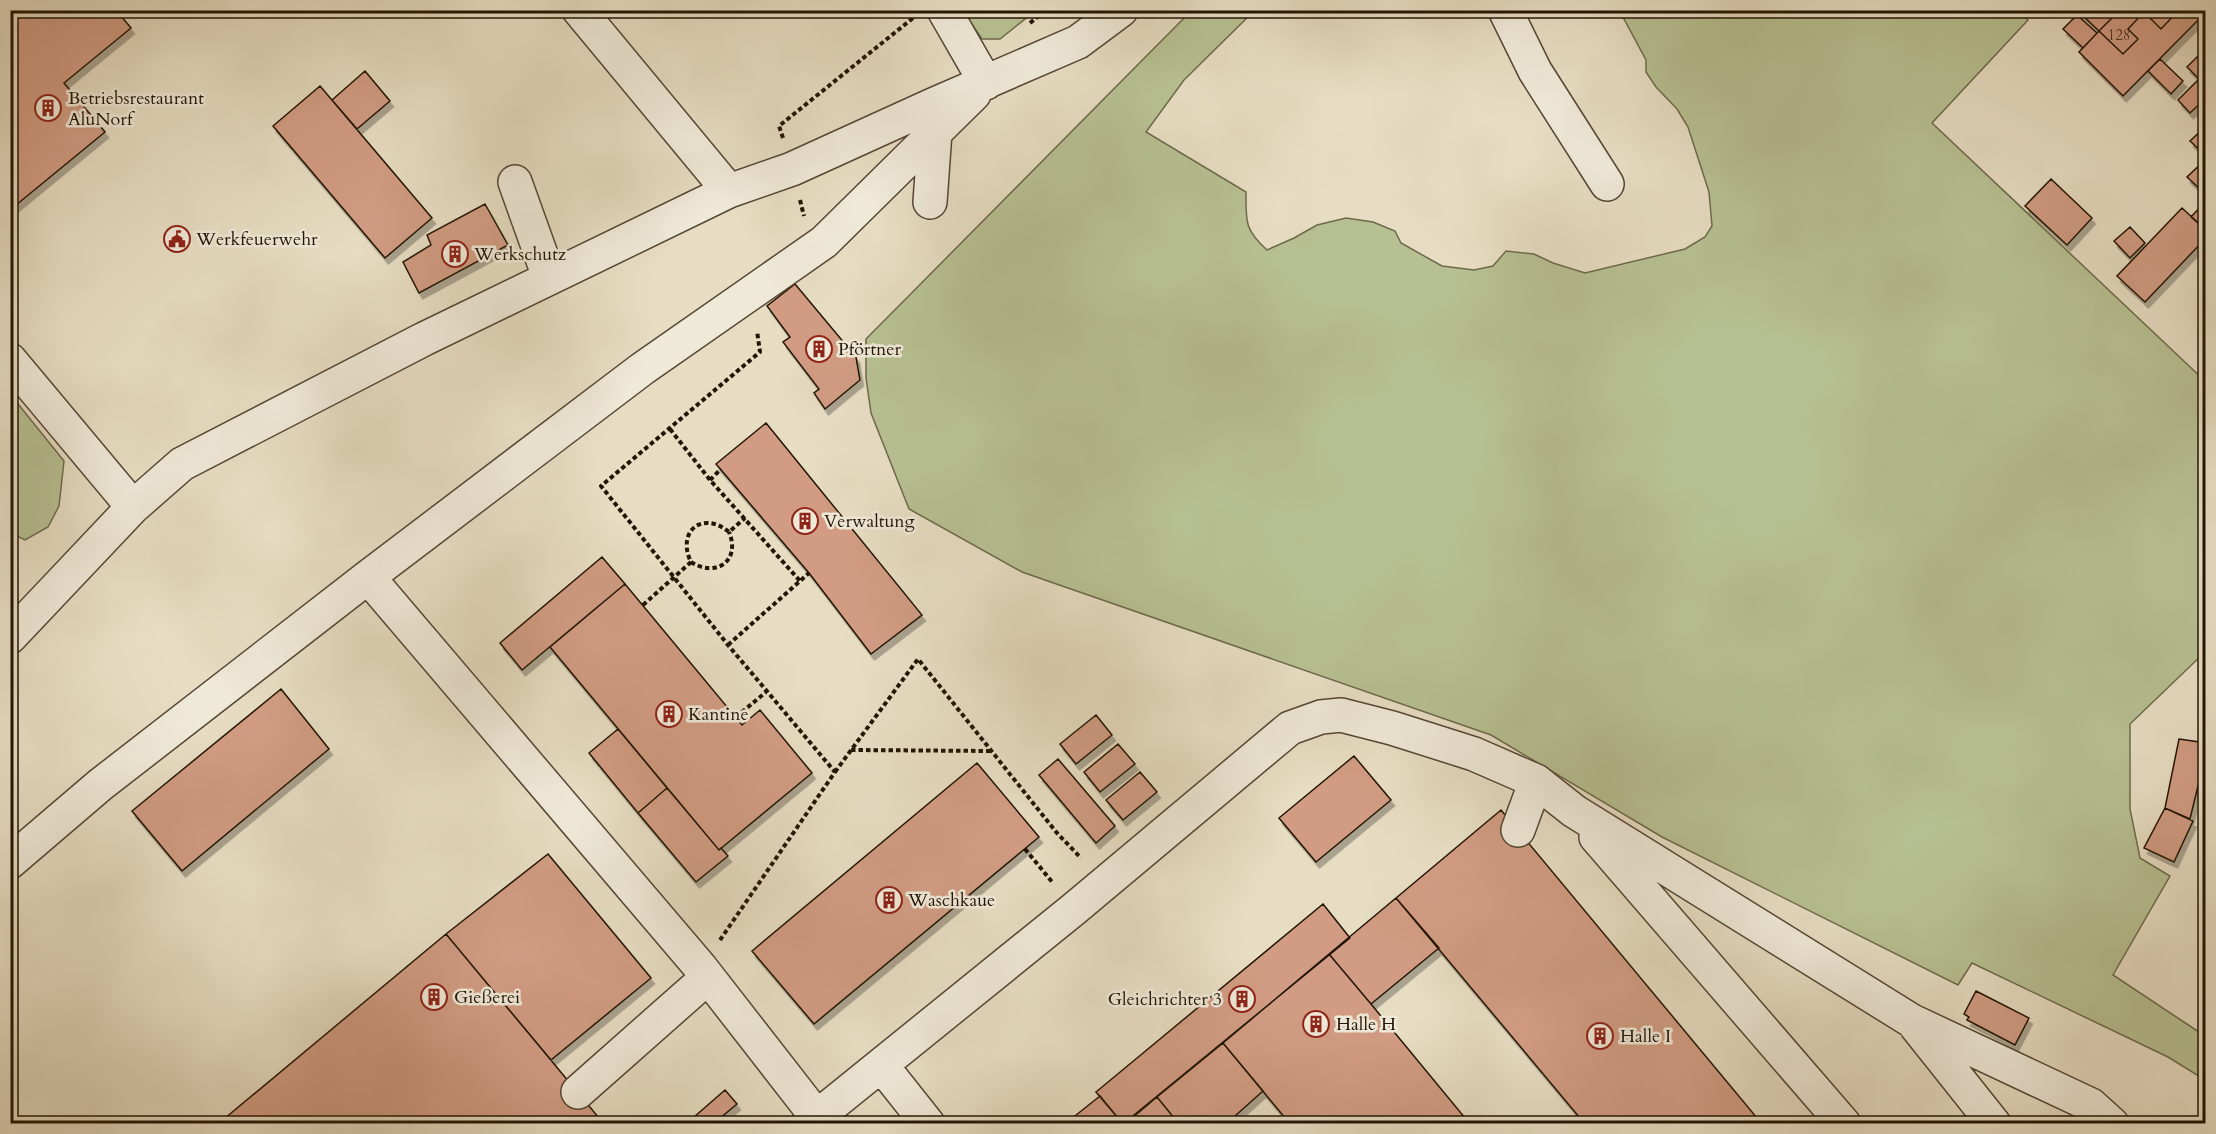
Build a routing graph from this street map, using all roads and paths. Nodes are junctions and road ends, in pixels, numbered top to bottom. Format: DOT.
graph roads {
  1 [pos="579,10"];
  2 [pos="1121,10"];
  3 [pos="1505,10"];
  4 [pos="929,14"];
  5 [pos="986,82"];
  6 [pos="935,132"];
  7 [pos="792,169"];
  8 [pos="515,182"];
  9 [pos="1607,184"];
  10 [pos="729,192"];
  11 [pos="930,202"];
  12 [pos="823,253"];
  13 [pos="549,277"];
  14 [pos="757,330"];
  15 [pos="10,360"];
  16 [pos="670,429"];
  17 [pos="721,469"];
  18 [pos="710,480"];
  19 [pos="133,507"];
  20 [pos="745,518"];
  21 [pos="729,532"];
  22 [pos="691,562"];
  23 [pos="809,573"];
  24 [pos="368,576"];
  25 [pos="674,578"];
  26 [pos="800,581"];
  27 [pos="643,605"];
  28 [pos="10,637"];
  29 [pos="728,645"];
  30 [pos="766,692"];
  31 [pos="736,717"];
  32 [pos="851,750"];
  33 [pos="994,751"];
  34 [pos="835,772"];
  35 [pos="1536,781"];
  36 [pos="1574,811"];
  37 [pos="1518,830"];
  38 [pos="1025,849"];
  39 [pos="10,862"];
  40 [pos="1104,883"];
  41 [pos="1074,909"];
  42 [pos="705,972"];
  43 [pos="1912,1021"];
  44 [pos="882,1066"];
  45 [pos="578,1092"];
  46 [pos="812,1120"];
  47 [pos="928,1124"];
  48 [pos="1844,1124"];
  49 [pos="1994,1124"];
  50 [pos="2112,1124"];
  1 -- 10 [label="street"];
  2 -- 5 [label="street"];
  3 -- 9 [label="street"];
  4 -- 5 [label="street"];
  4 -- 7 [label="path"];
  5 -- 6 [label="street"];
  5 -- 7 [label="street"];
  6 -- 11 [label="street"];
  6 -- 12 [label="street"];
  7 -- 10 [label="street"];
  7 -- 12 [label="path"];
  8 -- 13 [label="street"];
  10 -- 13 [label="street"];
  12 -- 24 [label="street"];
  13 -- 19 [label="street"];
  14 -- 16 [label="path"];
  15 -- 19 [label="street"];
  16 -- 18 [label="path"];
  16 -- 25 [label="path"];
  17 -- 18 [label="path"];
  18 -- 20 [label="path"];
  19 -- 28 [label="street"];
  20 -- 21 [label="path"];
  20 -- 26 [label="path"];
  21 -- 22 [label="path"];
  21 -- 22 [label="path"];
  22 -- 25 [label="path"];
  23 -- 26 [label="path"];
  24 -- 39 [label="street"];
  24 -- 42 [label="street"];
  25 -- 27 [label="path"];
  25 -- 29 [label="path"];
  26 -- 29 [label="path"];
  29 -- 30 [label="path"];
  30 -- 31 [label="path"];
  30 -- 34 [label="path"];
  32 -- 33 [label="path"];
  32 -- 33 [label="path"];
  32 -- 34 [label="path"];
  33 -- 40 [label="path"];
  34 -- 42 [label="path"];
  35 -- 36 [label="street"];
  35 -- 37 [label="street"];
  35 -- 40 [label="street"];
  36 -- 43 [label="street"];
  36 -- 48 [label="street"];
  38 -- 41 [label="path"];
  40 -- 41 [label="street"];
  41 -- 44 [label="street"];
  42 -- 45 [label="street"];
  42 -- 46 [label="street"];
  43 -- 49 [label="street"];
  43 -- 50 [label="street"];
  44 -- 46 [label="street"];
  44 -- 47 [label="street"];
}
